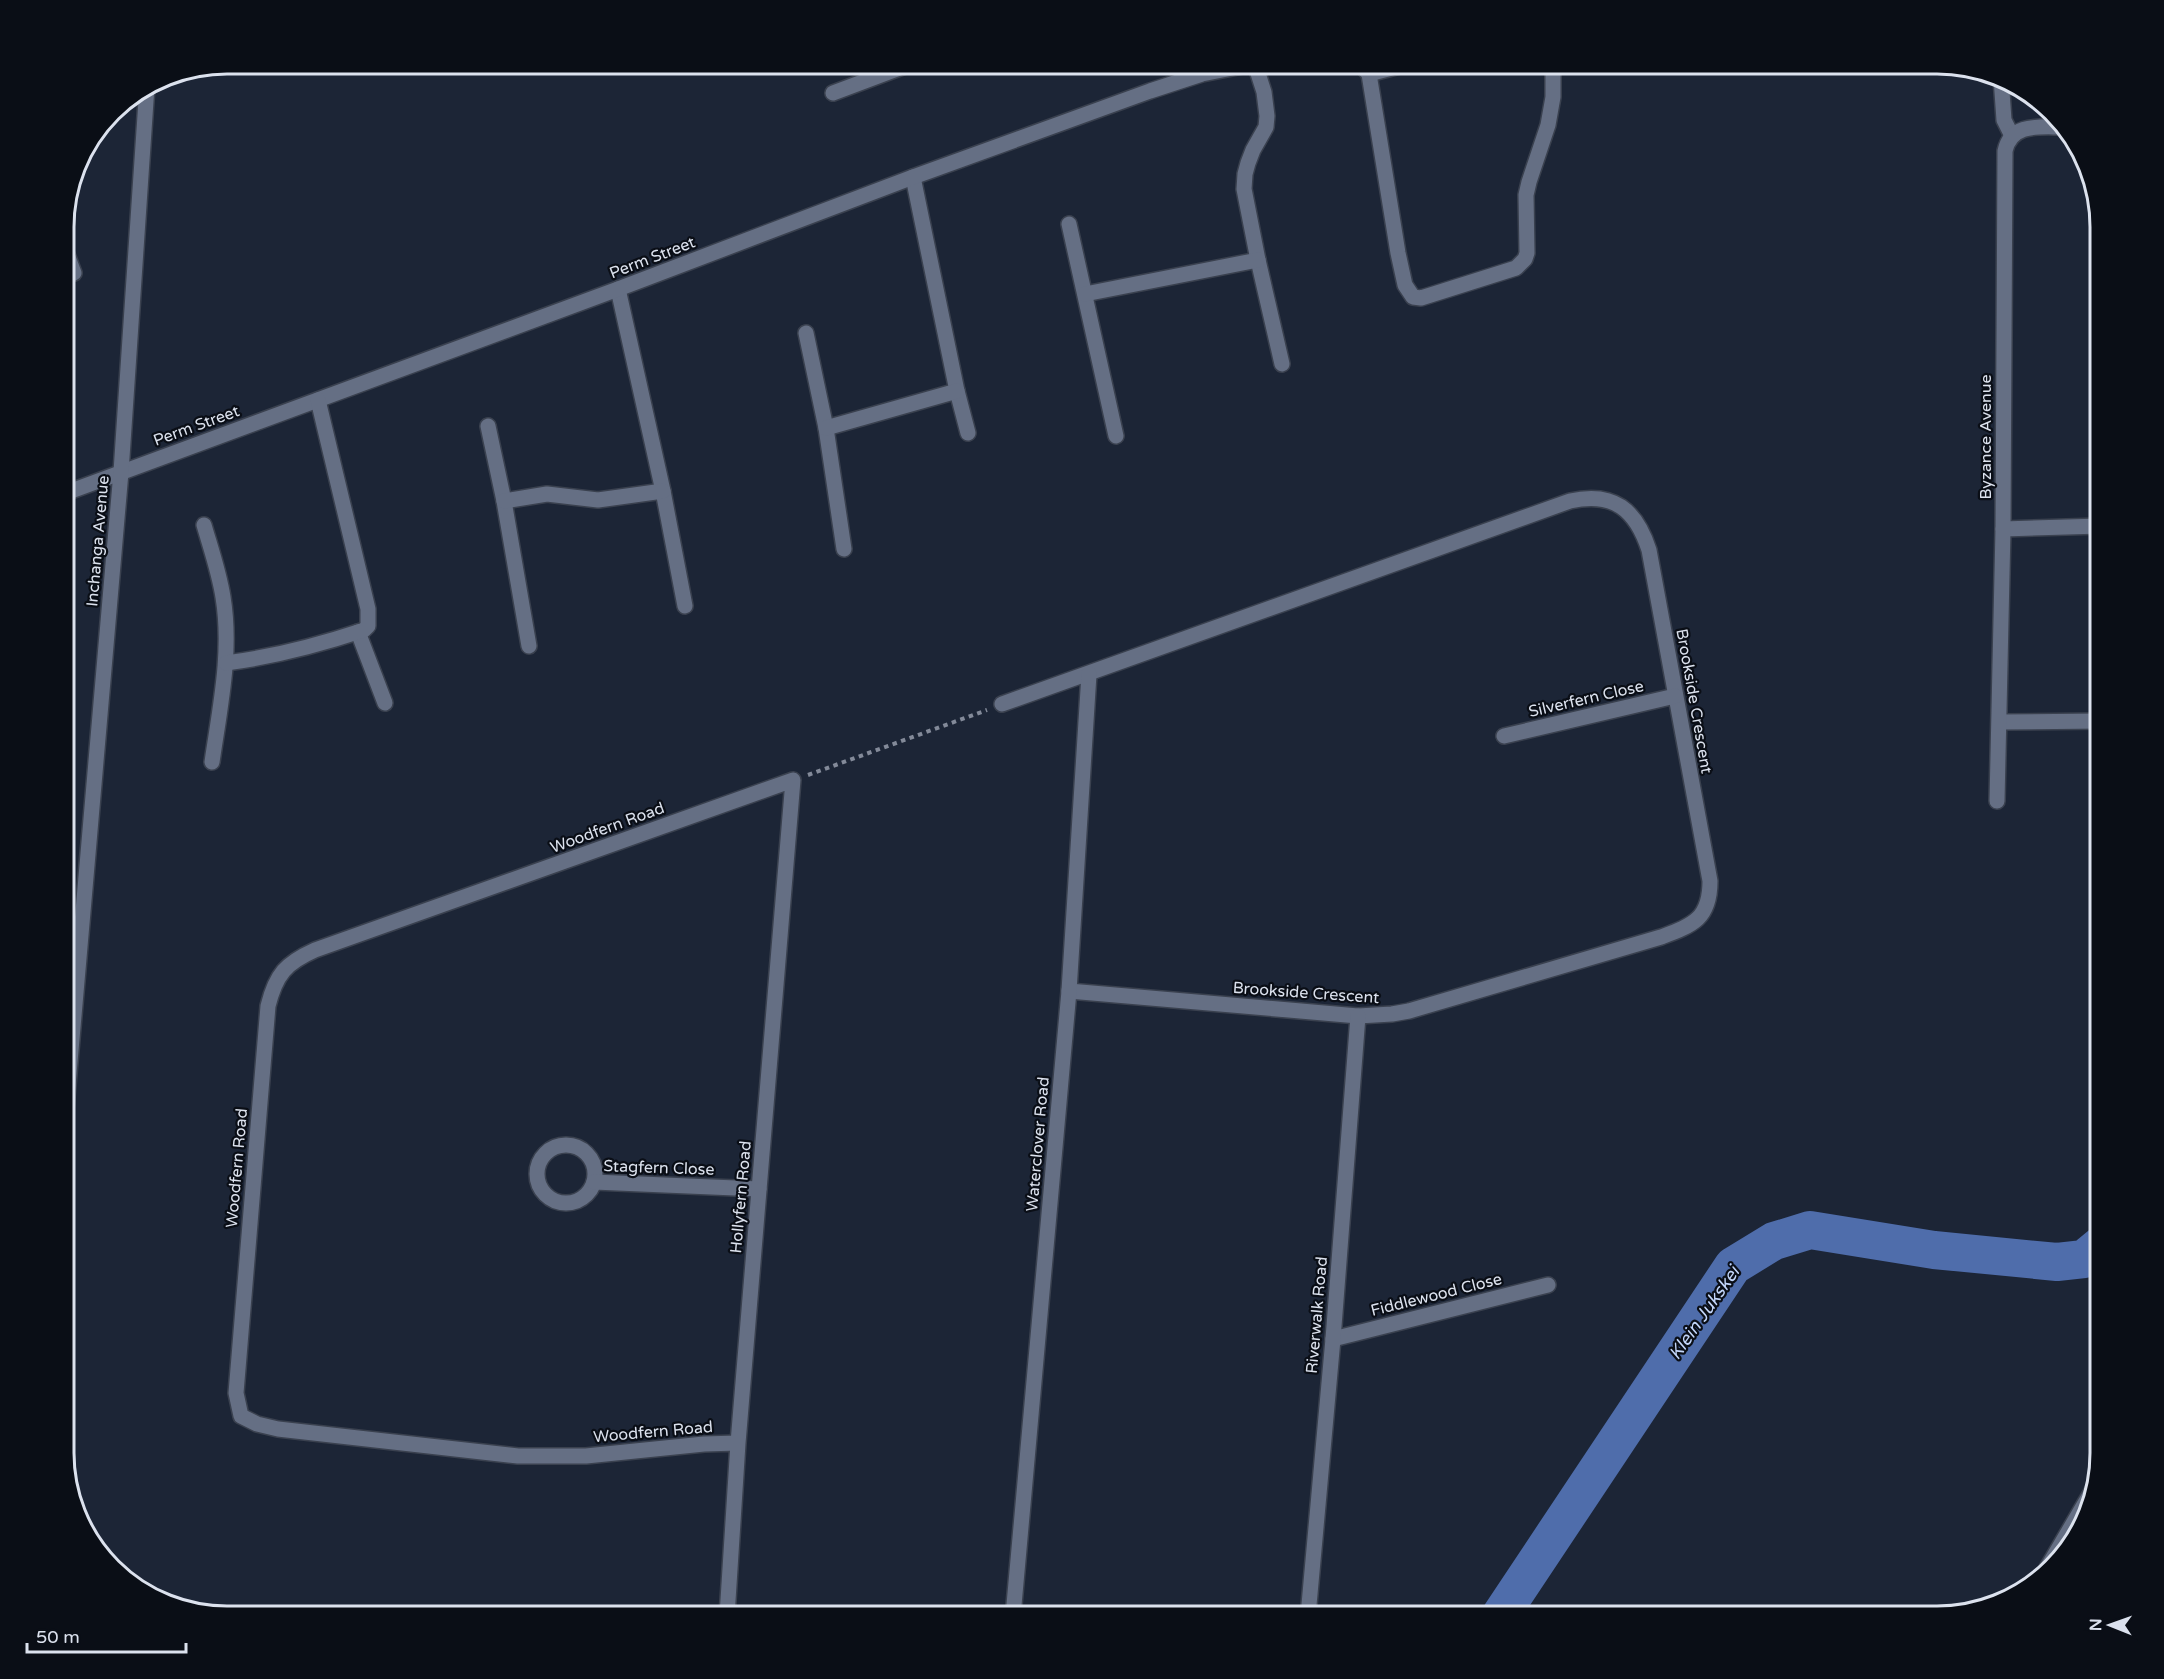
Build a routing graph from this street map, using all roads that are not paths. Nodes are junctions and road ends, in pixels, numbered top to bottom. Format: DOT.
graph roads {
  1 [pos="873,74"];
  2 [pos="1202,74"];
  3 [pos="1259,74"];
  4 [pos="1365,74"];
  5 [pos="1553,74"];
  6 [pos="2002,88"];
  7 [pos="833,93"];
  8 [pos="146,96"];
  9 [pos="2053,127"];
  10 [pos="2012,136"];
  11 [pos="913,177"];
  12 [pos="1069,224"];
  13 [pos="1258,260"];
  14 [pos="618,289"];
  15 [pos="1085,294"];
  16 [pos="806,333"];
  17 [pos="1282,364"];
  18 [pos="957,391"];
  19 [pos="318,400"];
  20 [pos="488,426"];
  21 [pos="826,428"];
  22 [pos="968,433"];
  23 [pos="1116,436"];
  24 [pos="121,472"];
  25 [pos="74,490"];
  26 [pos="663,491"];
  27 [pos="504,501"];
  28 [pos="204,525"];
  29 [pos="2090,526"];
  30 [pos="2003,529"];
  31 [pos="844,549"];
  32 [pos="686,606"];
  33 [pos="358,632"];
  34 [pos="529,646"];
  35 [pos="226,663"];
  36 [pos="1089,674"];
  37 [pos="1675,696"];
  38 [pos="385,703"];
  39 [pos="1002,704"];
  40 [pos="2090,721"];
  41 [pos="2000,722"];
  42 [pos="1504,736"];
  43 [pos="212,762"];
  44 [pos="793,780"];
  45 [pos="1996,801"];
  46 [pos="1069,991"];
  47 [pos="74,1016"];
  48 [pos="1358,1016"];
  49 [pos="594,1182"];
  50 [pos="759,1189"];
  51 [pos="1548,1285"];
  52 [pos="1333,1339"];
  53 [pos="738,1443"];
  54 [pos="728,1606"];
  55 [pos="1014,1606"];
  56 [pos="1309,1606"];
  1 -- 7 [label="street"];
  2 -- 11 [label="street, Perm Street"];
  3 -- 13 [label="street"];
  4 -- 5 [label="street"];
  6 -- 10 [label="street, Byzance Avenue"];
  8 -- 24 [label="street, Inchanga Avenue"];
  9 -- 10 [label="street"];
  10 -- 30 [label="street, Byzance Avenue"];
  11 -- 14 [label="street, Perm Street"];
  11 -- 18 [label="street"];
  12 -- 15 [label="street"];
  13 -- 15 [label="street"];
  13 -- 17 [label="street"];
  14 -- 19 [label="street, Perm Street"];
  14 -- 26 [label="street"];
  15 -- 23 [label="street"];
  16 -- 21 [label="street"];
  18 -- 21 [label="street"];
  18 -- 22 [label="street"];
  19 -- 24 [label="street, Perm Street"];
  19 -- 33 [label="street"];
  20 -- 27 [label="street"];
  21 -- 31 [label="street"];
  24 -- 25 [label="street, Perm Street"];
  24 -- 47 [label="street, Inchanga Avenue"];
  26 -- 27 [label="street"];
  26 -- 32 [label="street"];
  27 -- 34 [label="street"];
  28 -- 35 [label="street"];
  29 -- 30 [label="street"];
  30 -- 41 [label="street, Byzance Avenue"];
  33 -- 35 [label="street"];
  33 -- 38 [label="street"];
  35 -- 43 [label="street"];
  36 -- 37 [label="street, Brookside Crescent"];
  36 -- 39 [label="street, Brookside Crescent"];
  36 -- 46 [label="street, Waterclover Road"];
  37 -- 42 [label="street, Silverfern Close"];
  37 -- 48 [label="street, Brookside Crescent"];
  40 -- 41 [label="street"];
  41 -- 45 [label="street, Byzance Avenue"];
  44 -- 50 [label="street, Hollyfern Road"];
  44 -- 53 [label="street, Woodfern Road"];
  46 -- 48 [label="street, Brookside Crescent"];
  46 -- 55 [label="street, Waterclover Road"];
  48 -- 52 [label="street, Riverwalk Road"];
  49 -- 50 [label="street, Stagfern Close"];
  50 -- 53 [label="street, Hollyfern Road"];
  51 -- 52 [label="street, Fiddlewood Close"];
  52 -- 56 [label="street, Riverwalk Road"];
  53 -- 54 [label="street, Hollyfern Road"];
}
